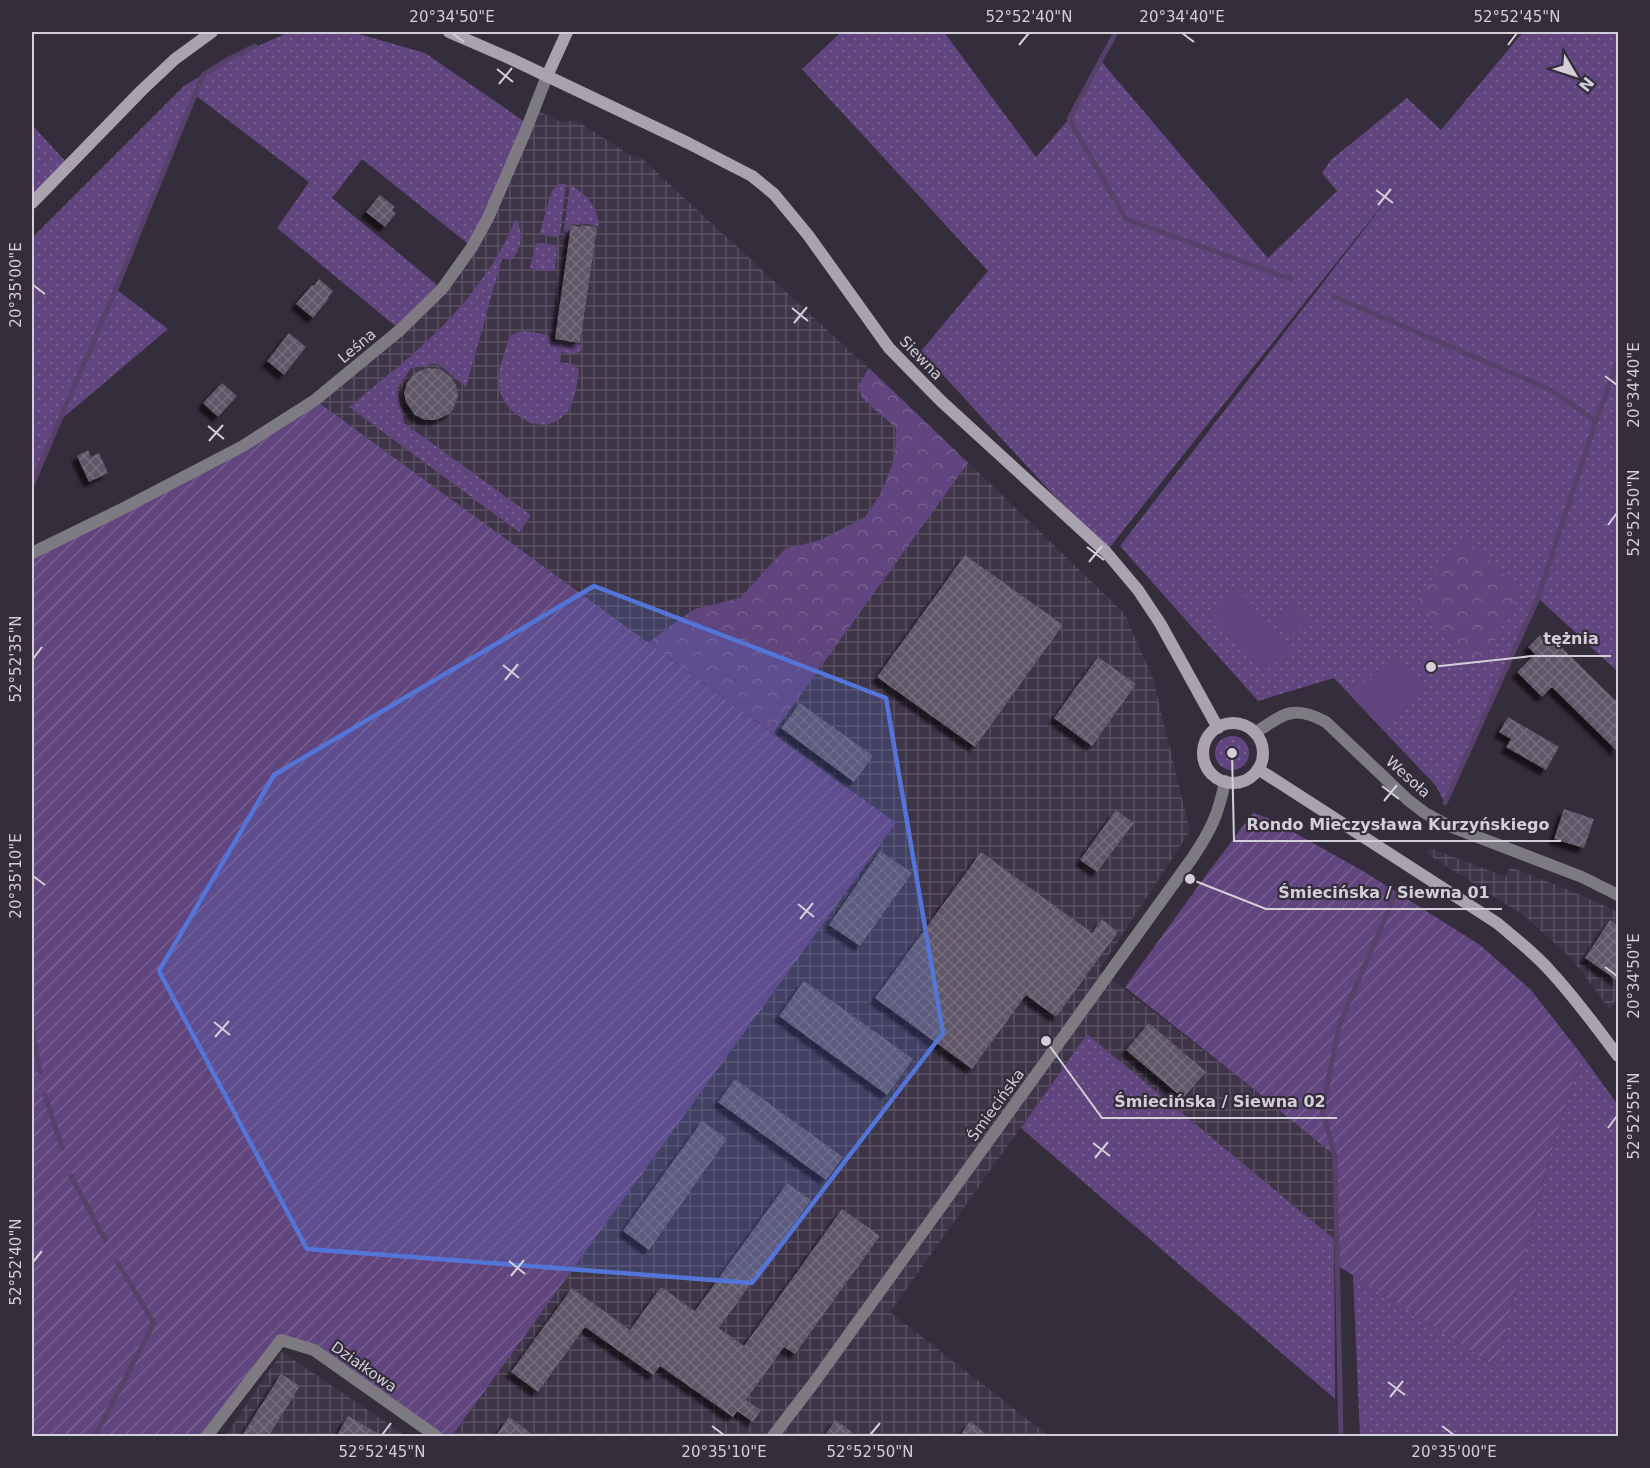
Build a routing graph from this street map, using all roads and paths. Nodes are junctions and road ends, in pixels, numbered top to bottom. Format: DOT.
graph roads {
  1 [pos="212,32"];
  2 [pos="449,32"];
  3 [pos="567,32"];
  4 [pos="547,76"];
  5 [pos="32,203"];
  6 [pos="32,553"];
  7 [pos="1218,728"];
  8 [pos="1256,733"];
  9 [pos="1258,769"];
  10 [pos="1225,781"];
  11 [pos="1618,895"];
  12 [pos="1618,1056"];
  13 [pos="207,1437"];
  14 [pos="436,1437"];
  15 [pos="773,1437"];
  1 -- 5 [label="main road"];
  2 -- 4 [label="main road, Siewna"];
  3 -- 4 [label="main road, Leśna"];
  4 -- 6 [label="street, Leśna"];
  4 -- 7 [label="main road, Siewna"];
  7 -- 8 [label="main road"];
  7 -- 10 [label="main road"];
  8 -- 9 [label="main road"];
  8 -- 11 [label="street, Wesoła"];
  9 -- 10 [label="main road"];
  9 -- 12 [label="main road"];
  10 -- 15 [label="street, Śmiecińska"];
  13 -- 14 [label="street, Działkowa"];
}
